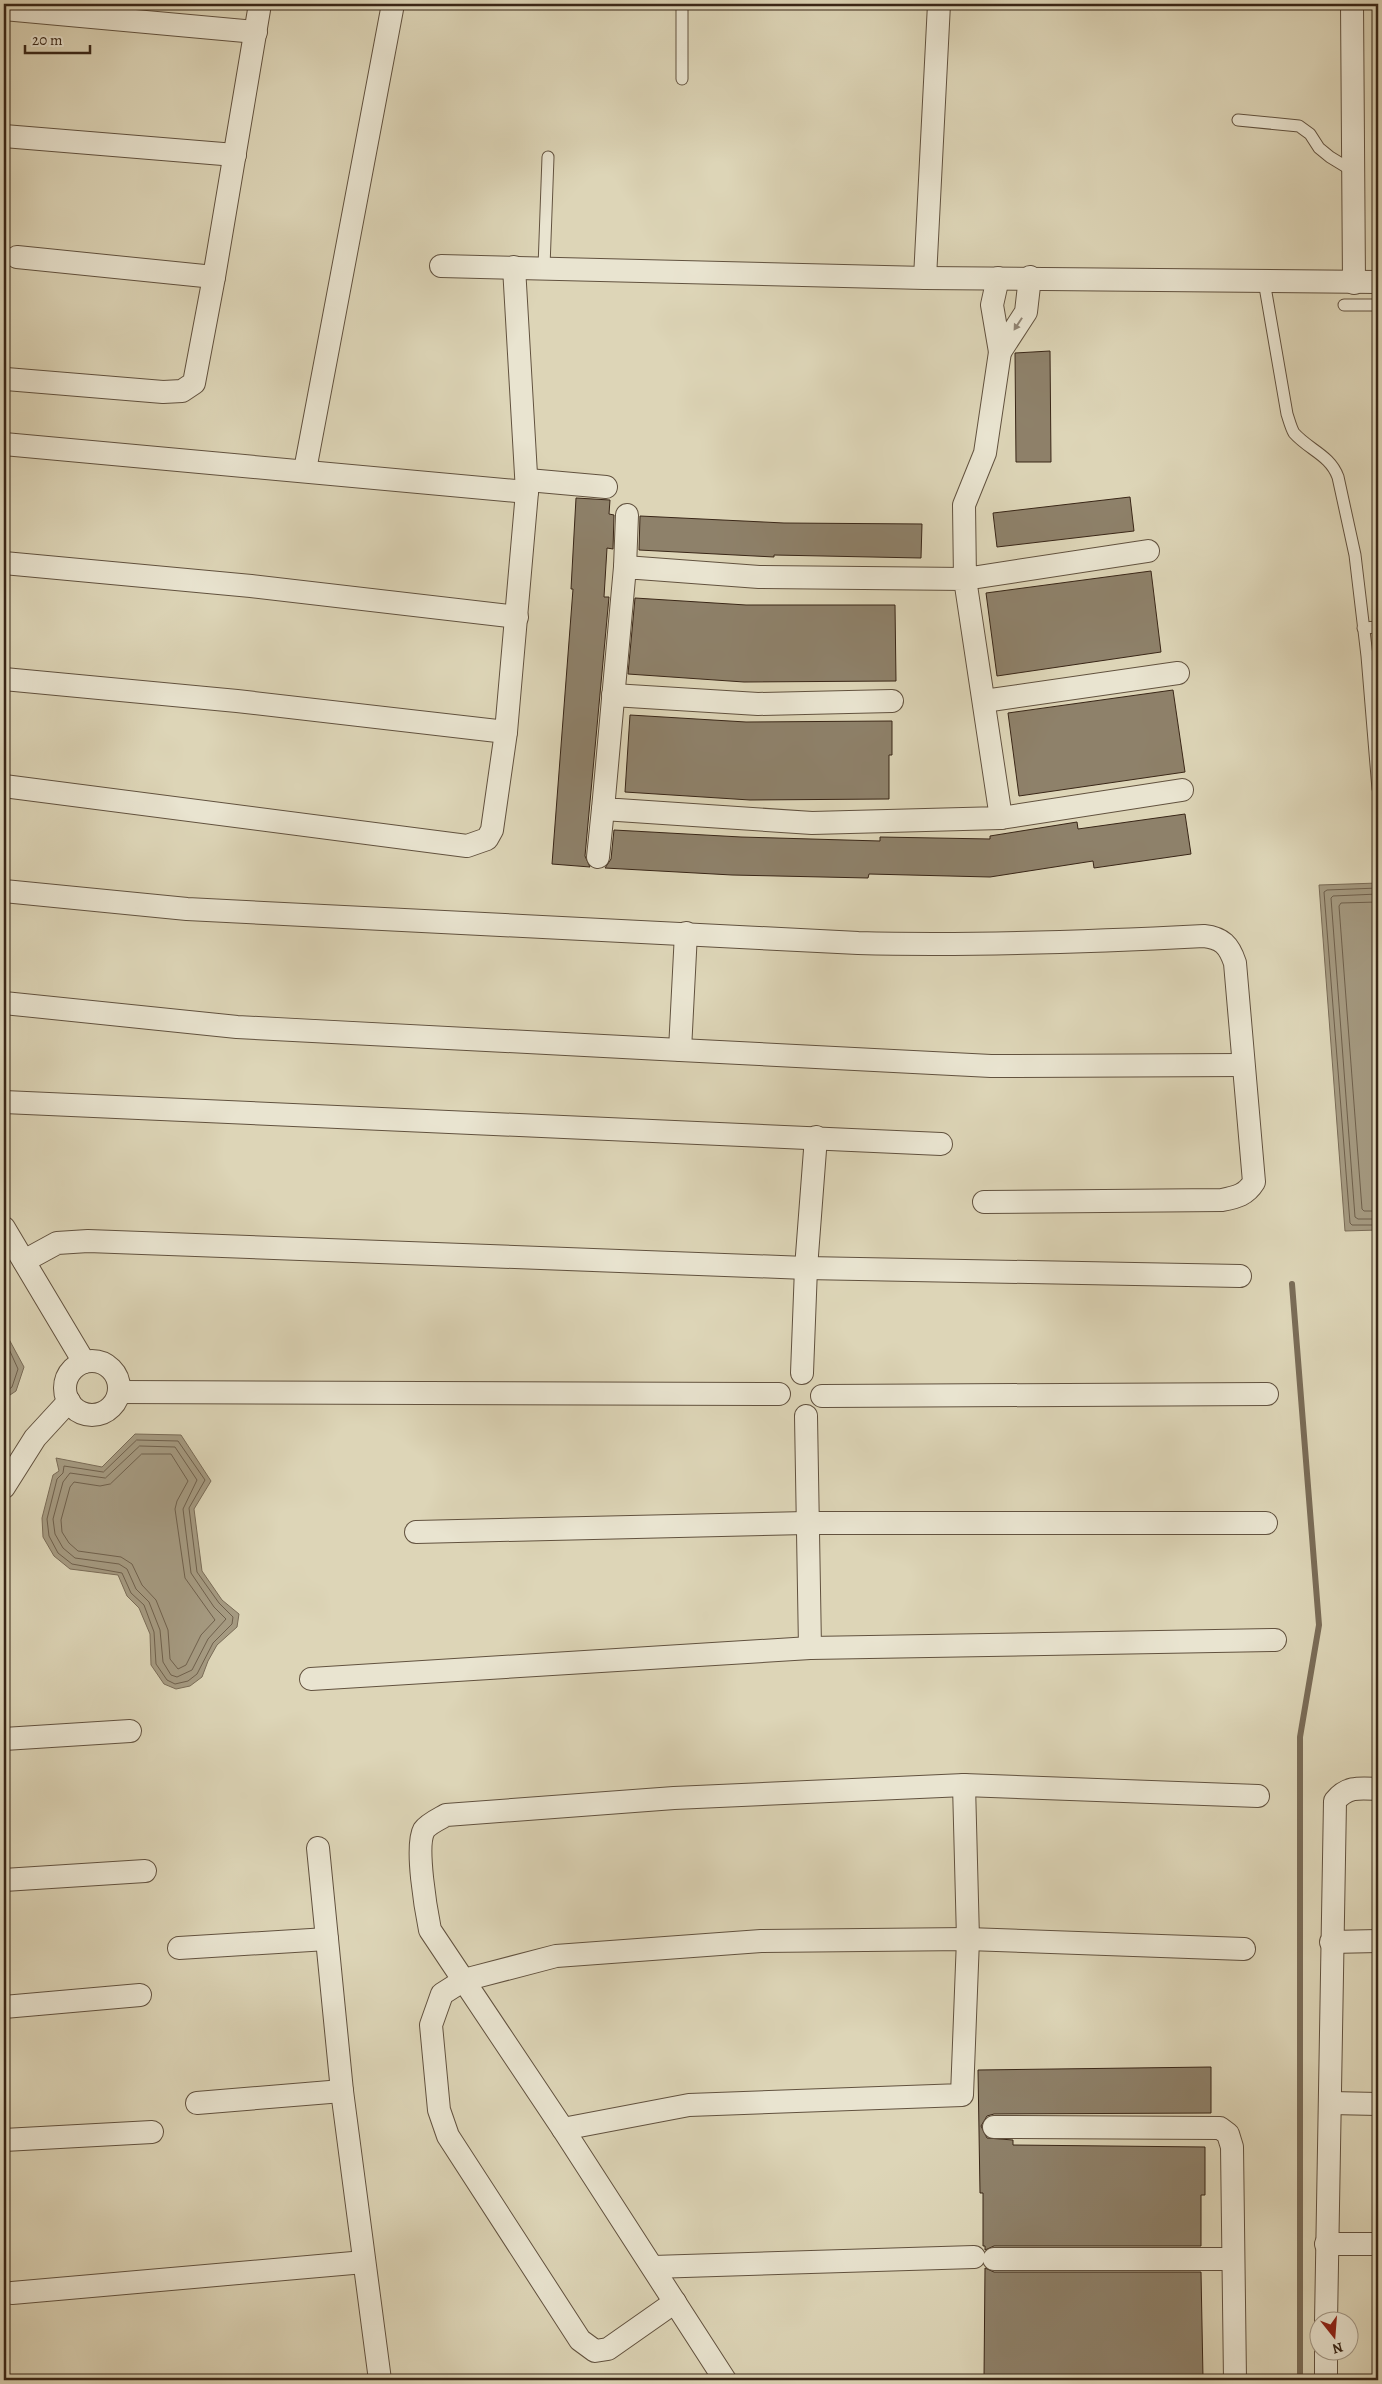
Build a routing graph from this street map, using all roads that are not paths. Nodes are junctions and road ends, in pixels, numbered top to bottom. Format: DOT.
graph roads {
  1 [pos="260,4"];
  2 [pos="393,4"];
  3 [pos="682,4"];
  4 [pos="940,4"];
  5 [pos="1352,4"];
  6 [pos="10,8"];
  7 [pos="133,11"];
  8 [pos="256,32"];
  9 [pos="682,79"];
  10 [pos="1238,120"];
  11 [pos="4,136"];
  12 [pos="235,156"];
  13 [pos="548,157"];
  14 [pos="1355,172"];
  15 [pos="17,257"];
  16 [pos="441,266"];
  17 [pos="514,266"];
  18 [pos="544,267"];
  19 [pos="214,277"];
  20 [pos="1030,277"];
  21 [pos="925,278"];
  22 [pos="998,278"];
  23 [pos="1264,280"];
  24 [pos="1378,282"];
  25 [pos="1354,283"];
  26 [pos="1344,305"];
  27 [pos="1378,305"];
  28 [pos="1000,352"];
  29 [pos="6,379"];
  30 [pos="4,444"];
  31 [pos="305,470"];
  32 [pos="528,486"];
  33 [pos="606,487"];
  34 [pos="626,515"];
  35 [pos="1148,551"];
  36 [pos="4,563"];
  37 [pos="625,567"];
  38 [pos="965,579"];
  39 [pos="517,617"];
  40 [pos="1364,628"];
  41 [pos="1378,628"];
  42 [pos="1178,673"];
  43 [pos="4,679"];
  44 [pos="1374,682"];
  45 [pos="613,695"];
  46 [pos="892,701"];
  47 [pos="984,701"];
  48 [pos="506,732"];
  49 [pos="4,786"];
  50 [pos="1378,789"];
  51 [pos="1182,790"];
  52 [pos="603,809"];
  53 [pos="1001,818"];
  54 [pos="598,857"];
  55 [pos="4,891"];
  56 [pos="686,933"];
  57 [pos="4,1003"];
  58 [pos="680,1050"];
  59 [pos="1243,1066"];
  60 [pos="4,1102"];
  61 [pos="816,1137"];
  62 [pos="941,1144"];
  63 [pos="984,1202"];
  64 [pos="4,1228"];
  65 [pos="24,1261"];
  66 [pos="806,1268"];
  67 [pos="1240,1276"];
  68 [pos="84,1362"];
  69 [pos="802,1373"];
  70 [pos="119,1392"];
  71 [pos="779,1394"];
  72 [pos="1267,1394"];
  73 [pos="822,1396"];
  74 [pos="69,1401"];
  75 [pos="806,1416"];
  76 [pos="11,1462"];
  77 [pos="4,1487"];
  78 [pos="806,1523"];
  79 [pos="1266,1523"];
  80 [pos="416,1532"];
  81 [pos="1275,1640"];
  82 [pos="810,1648"];
  83 [pos="311,1679"];
  84 [pos="130,1731"];
  85 [pos="4,1739"];
  86 [pos="964,1785"];
  87 [pos="1378,1789"];
  88 [pos="1258,1796"];
  89 [pos="318,1848"];
  90 [pos="145,1871"];
  91 [pos="4,1880"];
  92 [pos="327,1938"];
  93 [pos="968,1939"];
  94 [pos="1378,1941"];
  95 [pos="1331,1942"];
  96 [pos="179,1948"];
  97 [pos="1244,1949"];
  98 [pos="464,1980"];
  99 [pos="140,1995"];
  100 [pos="4,2007"];
  101 [pos="342,2091"];
  102 [pos="1331,2103"];
  103 [pos="197,2104"];
  104 [pos="1378,2104"];
  105 [pos="994,2128"];
  106 [pos="563,2129"];
  107 [pos="152,2132"];
  108 [pos="4,2140"];
  109 [pos="1326,2244"];
  110 [pos="1378,2244"];
  111 [pos="1233,2258"];
  112 [pos="364,2262"];
  113 [pos="653,2268"];
  114 [pos="12,2294"];
  115 [pos="675,2302"];
  116 [pos="1326,2312"];
  117 [pos="1326,2362"];
  118 [pos="380,2380"];
  119 [pos="725,2380"];
  120 [pos="1235,2380"];
  121 [pos="1326,2380"];
  1 -- 8 [label="street"];
  2 -- 31 [label="street"];
  3 -- 9 [label="lane"];
  4 -- 21 [label="street"];
  5 -- 14 [label="street"];
  6 -- 7 [label="street"];
  7 -- 8 [label="street"];
  8 -- 12 [label="street"];
  10 -- 14 [label="lane"];
  11 -- 12 [label="street"];
  12 -- 19 [label="street"];
  13 -- 18 [label="lane"];
  14 -- 25 [label="street"];
  15 -- 19 [label="street"];
  16 -- 17 [label="street"];
  17 -- 18 [label="street"];
  17 -- 32 [label="street"];
  18 -- 21 [label="street"];
  19 -- 29 [label="street"];
  20 -- 22 [label="street"];
  20 -- 23 [label="street"];
  20 -- 28 [label="street, one-way"];
  21 -- 22 [label="street"];
  22 -- 28 [label="street"];
  23 -- 25 [label="street"];
  23 -- 40 [label="lane"];
  24 -- 25 [label="street"];
  26 -- 27 [label="lane"];
  28 -- 38 [label="street"];
  30 -- 31 [label="street"];
  31 -- 32 [label="street"];
  32 -- 33 [label="street"];
  32 -- 39 [label="street"];
  34 -- 37 [label="street"];
  35 -- 38 [label="street"];
  36 -- 39 [label="street"];
  37 -- 38 [label="street"];
  37 -- 45 [label="street"];
  38 -- 47 [label="street"];
  39 -- 48 [label="street"];
  40 -- 41 [label="lane"];
  40 -- 44 [label="lane"];
  42 -- 47 [label="street"];
  43 -- 48 [label="street"];
  44 -- 50 [label="lane"];
  45 -- 46 [label="street"];
  45 -- 52 [label="street"];
  47 -- 53 [label="street"];
  48 -- 49 [label="street"];
  51 -- 53 [label="street"];
  52 -- 53 [label="street"];
  52 -- 54 [label="street"];
  55 -- 56 [label="street"];
  56 -- 58 [label="street"];
  56 -- 59 [label="street"];
  57 -- 58 [label="street"];
  58 -- 59 [label="street"];
  59 -- 63 [label="street"];
  60 -- 61 [label="street"];
  61 -- 62 [label="street"];
  61 -- 66 [label="street"];
  64 -- 65 [label="street"];
  65 -- 66 [label="street"];
  65 -- 68 [label="street"];
  66 -- 67 [label="street"];
  66 -- 69 [label="street"];
  68 -- 70 [label="street"];
  68 -- 74 [label="street"];
  69 -- 71 [label="street"];
  69 -- 73 [label="street"];
  70 -- 71 [label="street"];
  70 -- 74 [label="street"];
  71 -- 75 [label="street"];
  72 -- 73 [label="street"];
  73 -- 75 [label="street"];
  74 -- 76 [label="street"];
  75 -- 78 [label="street"];
  76 -- 77 [label="street"];
  78 -- 79 [label="street"];
  78 -- 80 [label="street"];
  78 -- 82 [label="street"];
  81 -- 82 [label="street"];
  82 -- 83 [label="street"];
  84 -- 85 [label="street"];
  86 -- 88 [label="street"];
  86 -- 93 [label="street"];
  86 -- 98 [label="street"];
  87 -- 95 [label="street"];
  89 -- 92 [label="street"];
  90 -- 91 [label="street"];
  92 -- 96 [label="street"];
  92 -- 101 [label="street"];
  93 -- 97 [label="street"];
  93 -- 98 [label="street"];
  93 -- 106 [label="street"];
  94 -- 95 [label="street"];
  95 -- 102 [label="street"];
  98 -- 106 [label="street"];
  98 -- 115 [label="street"];
  99 -- 100 [label="street"];
  101 -- 103 [label="street"];
  101 -- 112 [label="street"];
  102 -- 104 [label="street"];
  102 -- 109 [label="street"];
  105 -- 111 [label="street"];
  106 -- 113 [label="street"];
  107 -- 108 [label="street"];
  109 -- 110 [label="street"];
  109 -- 116 [label="street"];
  111 -- 113 [label="street"];
  111 -- 120 [label="street"];
  112 -- 114 [label="street"];
  112 -- 118 [label="street"];
  113 -- 115 [label="street"];
  115 -- 119 [label="street"];
  117 -- 121 [label="street"];
}
